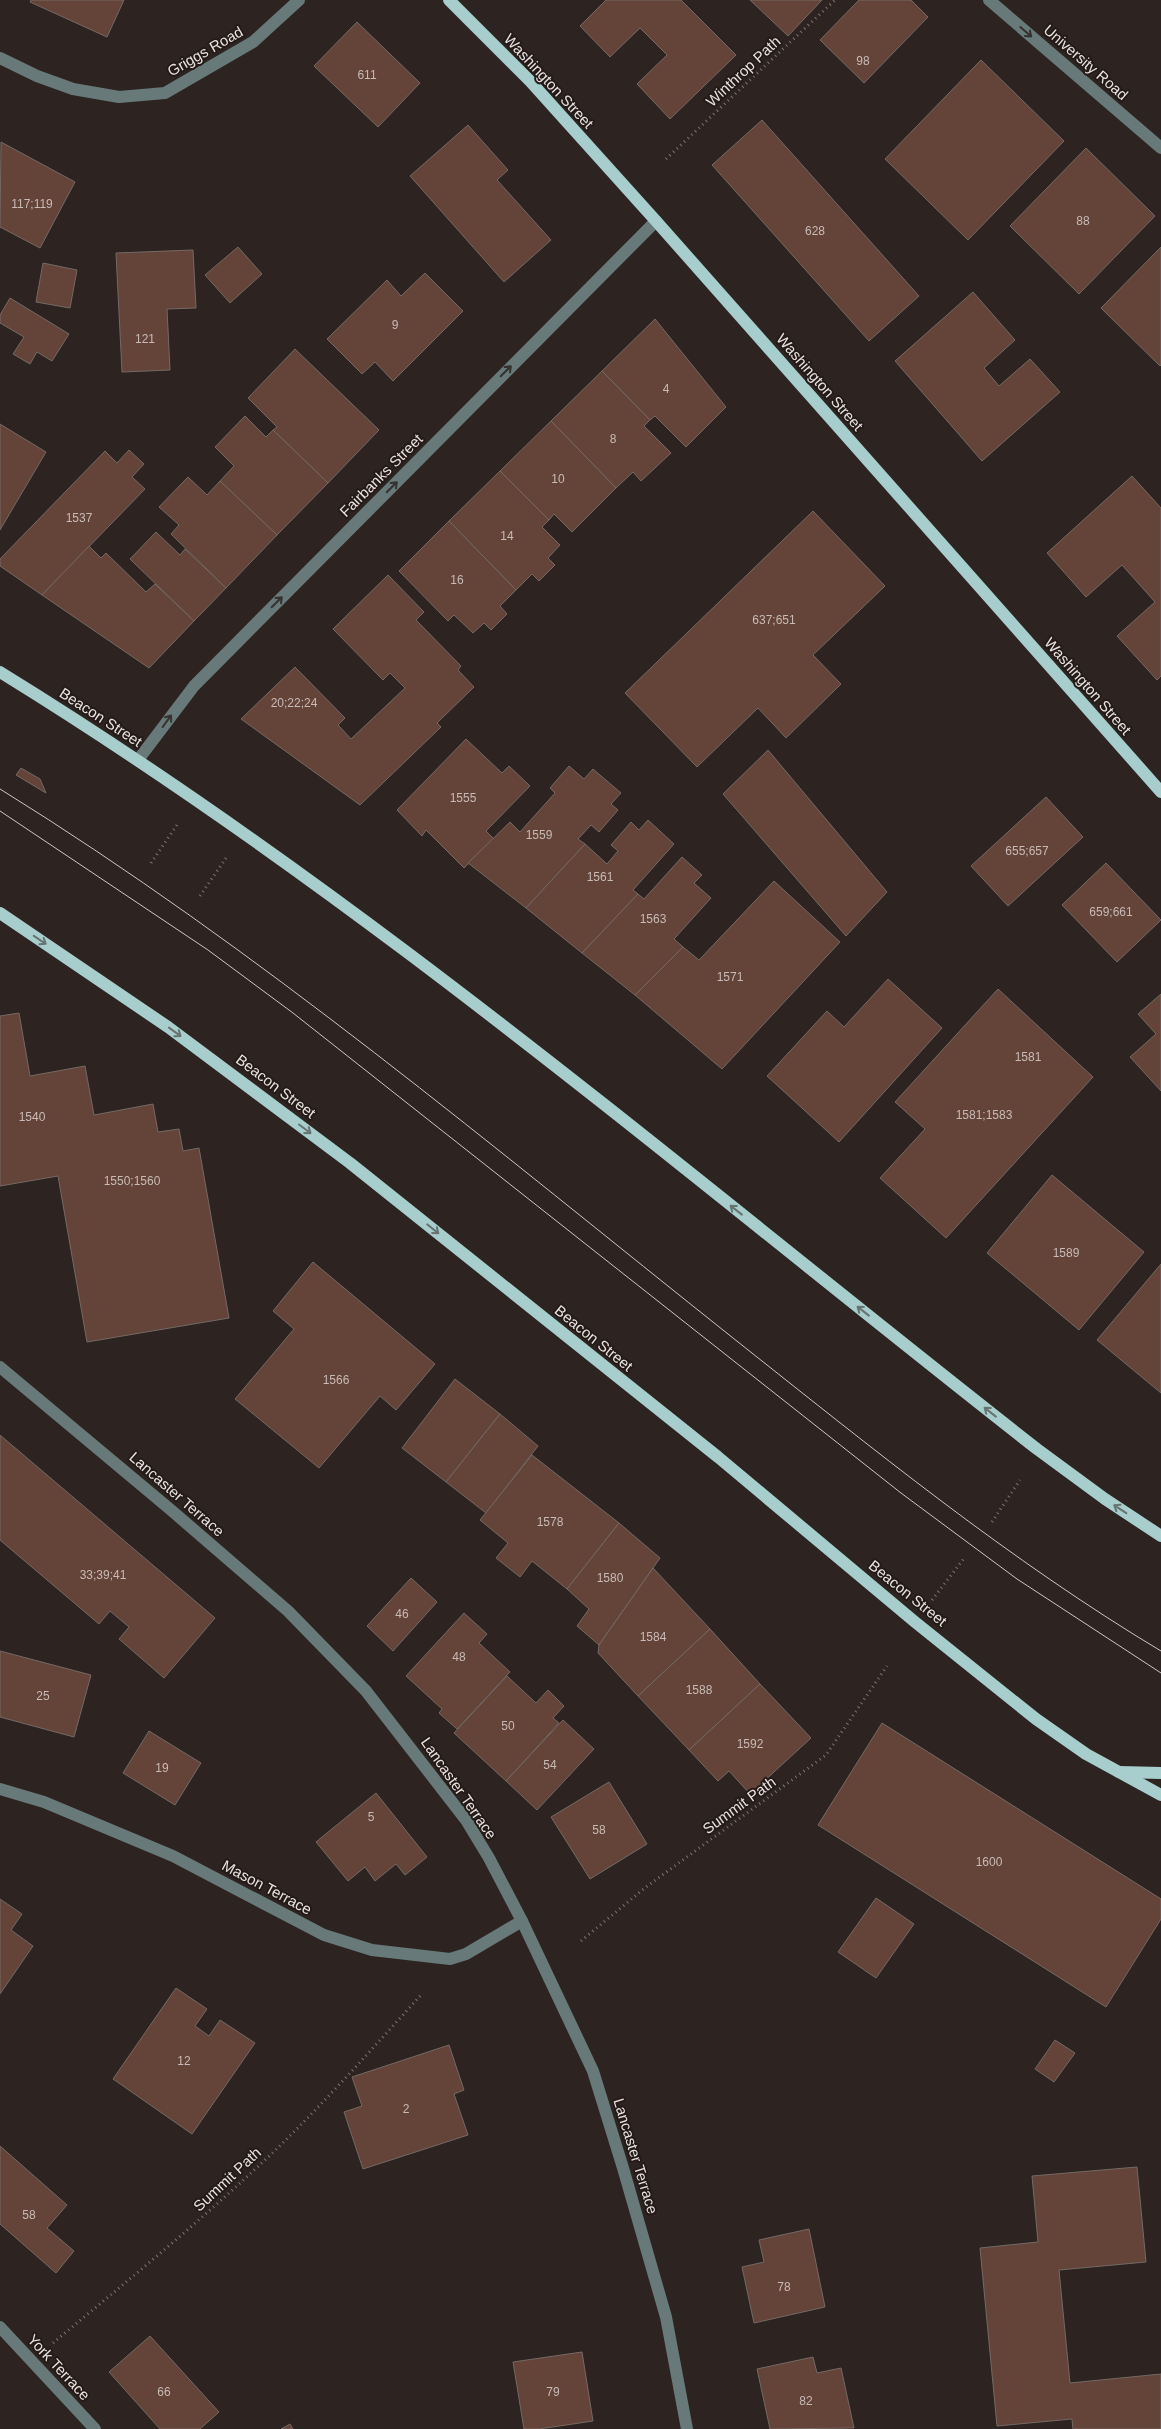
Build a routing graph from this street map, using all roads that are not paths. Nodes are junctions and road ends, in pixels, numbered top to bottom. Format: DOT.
graph roads {
  1 [pos="299,0"];
  2 [pos="449,0"];
  3 [pos="989,0"];
  4 [pos="0,58"];
  5 [pos="1161,148"];
  6 [pos="656,221"];
  7 [pos="0,672"];
  8 [pos="138,760"];
  9 [pos="1161,792"];
  10 [pos="0,913"];
  11 [pos="0,1367"];
  12 [pos="1161,1536"];
  13 [pos="1114,1771"];
  14 [pos="1161,1773"];
  15 [pos="0,1789"];
  16 [pos="1161,1795"];
  17 [pos="522,1921"];
  18 [pos="0,2328"];
  19 [pos="95,2429"];
  20 [pos="687,2429"];
  1 -- 4 [label="street, Griggs Road"];
  2 -- 6 [label="main road, Washington Street"];
  3 -- 5 [label="street, University Road, one-way"];
  8 -- 6 [label="street, Fairbanks Street, one-way"];
  6 -- 9 [label="main road, Washington Street"];
  7 -- 8 [label="main road, Beacon Street"];
  12 -- 8 [label="main road, Beacon Street, one-way"];
  10 -- 13 [label="main road, Beacon Street, one-way"];
  11 -- 17 [label="street, Lancaster Terrace"];
  13 -- 14 [label="main road"];
  13 -- 16 [label="main road, Beacon Street"];
  15 -- 17 [label="street, Mason Terrace"];
  17 -- 20 [label="street, Lancaster Terrace"];
  18 -- 19 [label="street, York Terrace"];
}
